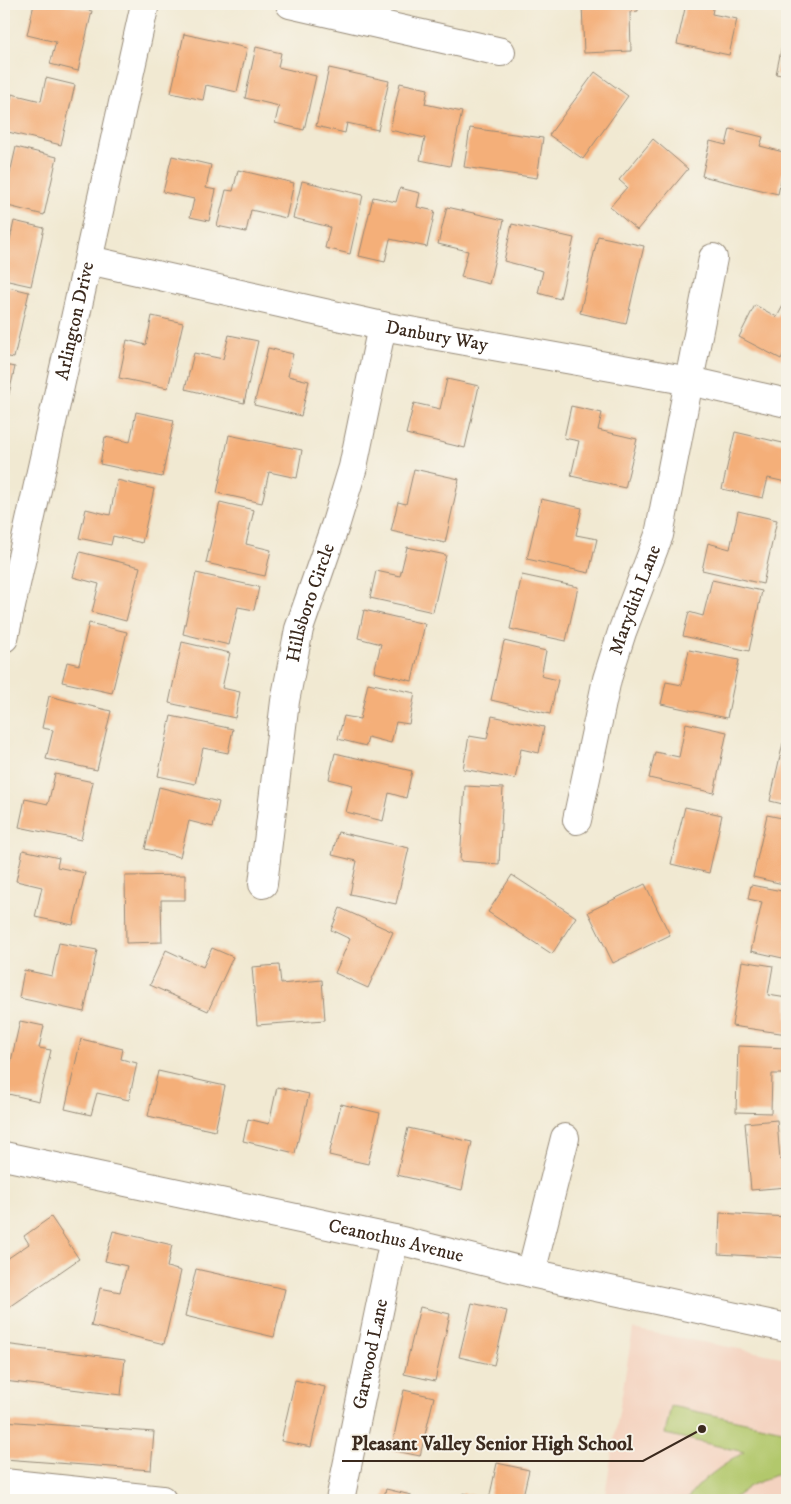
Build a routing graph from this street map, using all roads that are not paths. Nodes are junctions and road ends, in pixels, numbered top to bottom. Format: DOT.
graph roads {
  1 [pos="145,4"];
  2 [pos="290,4"];
  3 [pos="501,52"];
  4 [pos="713,258"];
  5 [pos="89,260"];
  6 [pos="382,326"];
  7 [pos="690,381"];
  8 [pos="787,403"];
  9 [pos="4,638"];
  10 [pos="577,820"];
  11 [pos="263,884"];
  12 [pos="565,1138"];
  13 [pos="4,1156"];
  14 [pos="394,1238"];
  15 [pos="531,1274"];
  16 [pos="787,1328"];
  17 [pos="4,1483"];
  18 [pos="162,1500"];
  19 [pos="340,1500"];
  1 -- 5 [label="street, Arlington Drive"];
  2 -- 3 [label="street"];
  4 -- 7 [label="street, Marydith Lane"];
  5 -- 6 [label="street, Danbury Way"];
  5 -- 9 [label="street, Arlington Drive"];
  6 -- 7 [label="street, Danbury Way"];
  6 -- 11 [label="street, Hillsboro Circle"];
  7 -- 8 [label="street, Danbury Way"];
  7 -- 10 [label="street, Marydith Lane"];
  12 -- 15 [label="street"];
  13 -- 14 [label="street, Ceanothus Avenue"];
  14 -- 15 [label="street, Ceanothus Avenue"];
  14 -- 19 [label="street, Garwood Lane"];
  15 -- 16 [label="street, Ceanothus Avenue"];
  17 -- 18 [label="street"];
}
